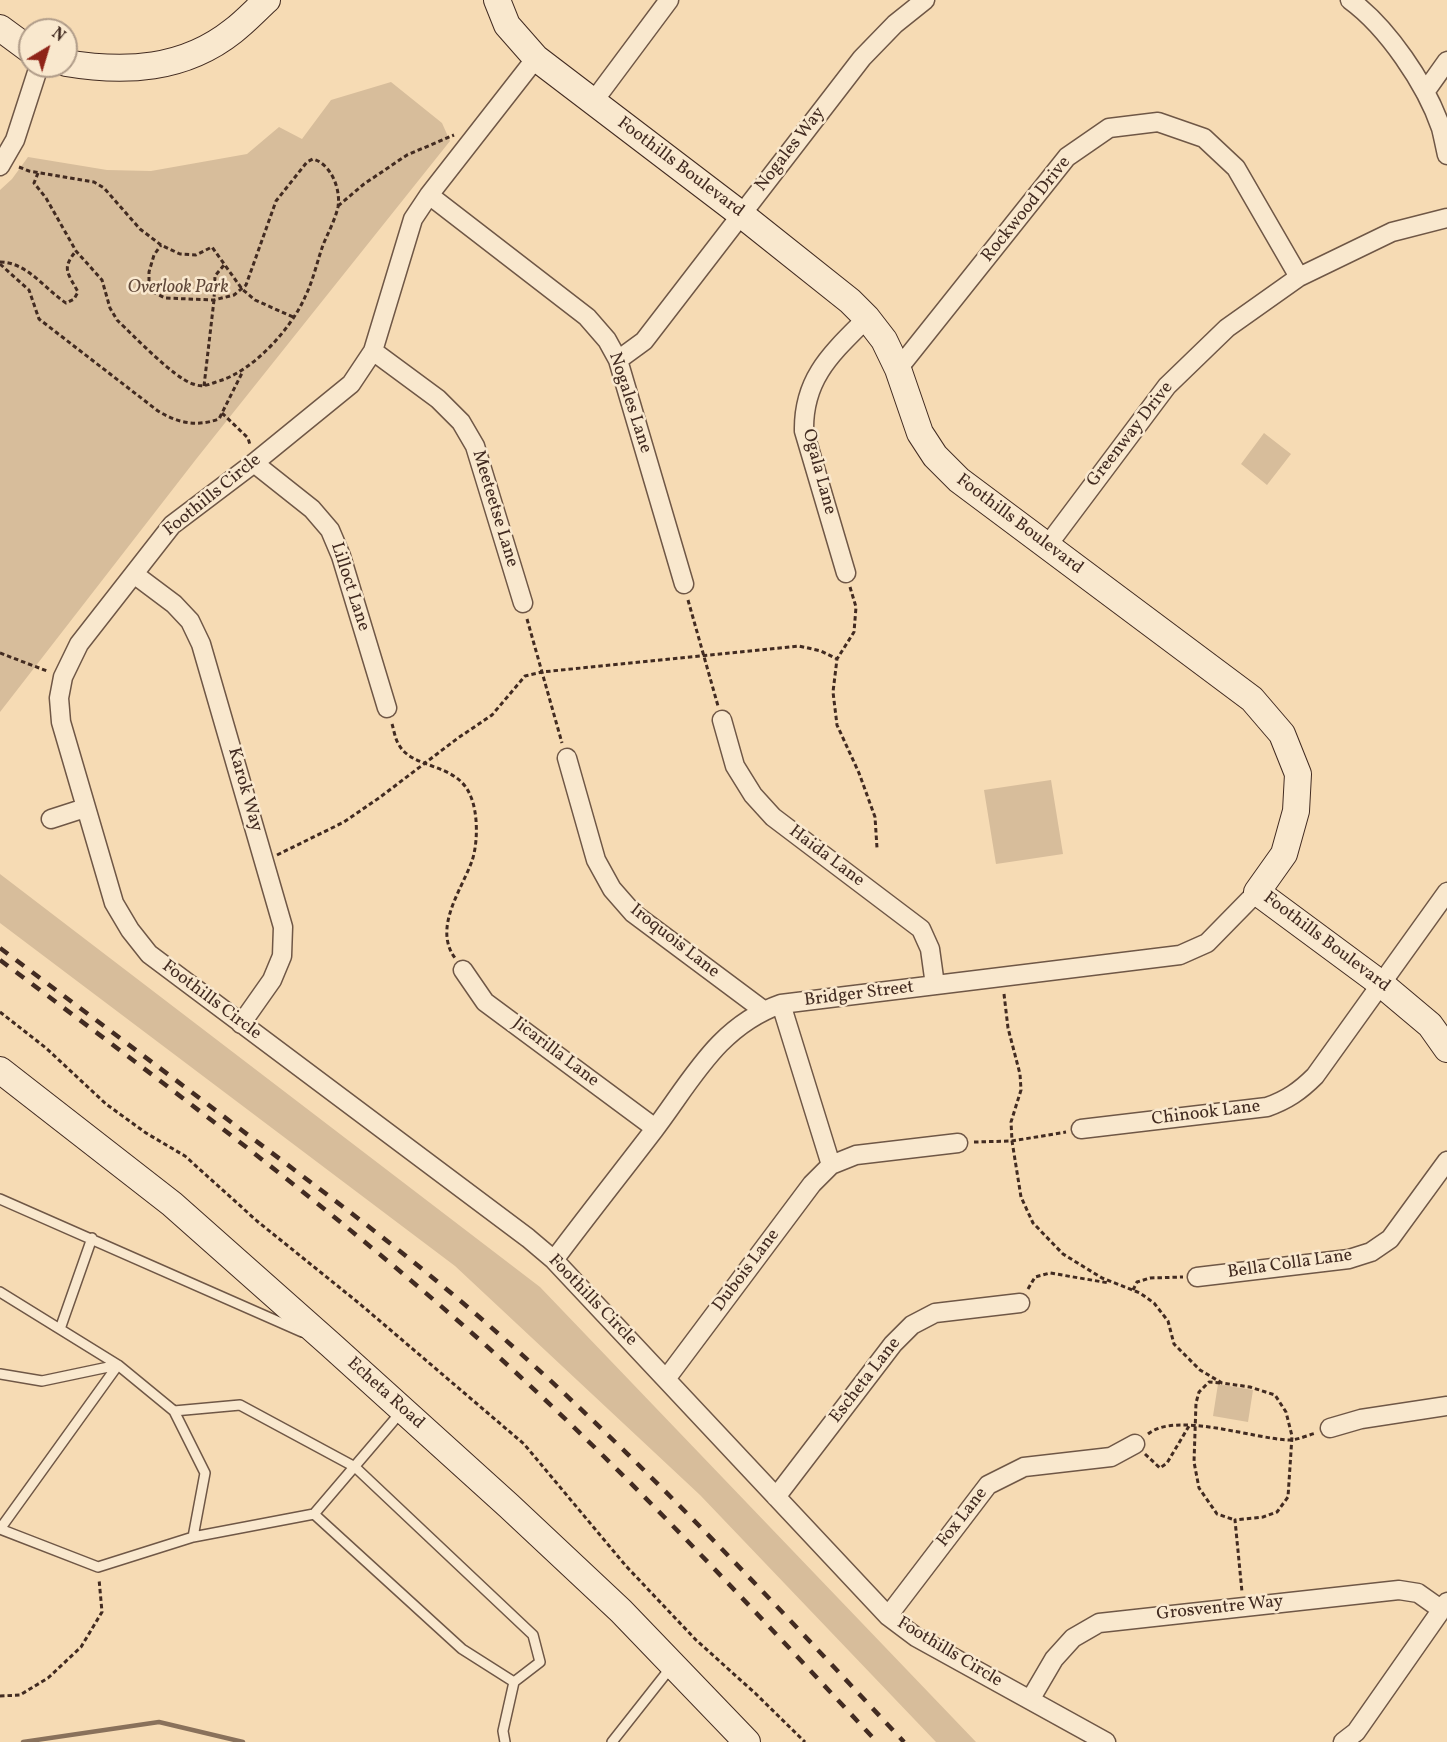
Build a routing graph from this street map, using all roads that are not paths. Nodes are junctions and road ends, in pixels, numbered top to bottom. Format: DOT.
graph roads {
  1 [pos="267,0"];
  2 [pos="497,0"];
  3 [pos="669,0"];
  4 [pos="925,0"];
  5 [pos="1350,0"];
  6 [pos="0,28"];
  7 [pos="18,41"];
  8 [pos="536,58"];
  9 [pos="1447,61"];
  10 [pos="78,65"];
  11 [pos="35,78"];
  12 [pos="1425,92"];
  13 [pos="593,102"];
  14 [pos="1447,155"];
  15 [pos="9,166"];
  16 [pos="429,195"];
  17 [pos="742,216"];
  18 [pos="1447,218"];
  19 [pos="1299,277"];
  20 [pos="867,318"];
  21 [pos="373,351"];
  22 [pos="618,360"];
  23 [pos="898,369"];
  24 [pos="254,463"];
  25 [pos="1047,546"];
  26 [pos="846,573"];
  27 [pos="134,574"];
  28 [pos="684,585"];
  29 [pos="523,603"];
  30 [pos="387,708"];
  31 [pos="722,720"];
  32 [pos="567,758"];
  33 [pos="85,808"];
  34 [pos="51,819"];
  35 [pos="1257,892"];
  36 [pos="1447,892"];
  37 [pos="464,970"];
  38 [pos="1380,983"];
  39 [pos="935,985"];
  40 [pos="781,1004"];
  41 [pos="763,1010"];
  42 [pos="241,1024"];
  43 [pos="1447,1049"];
  44 [pos="2,1074"];
  45 [pos="655,1128"];
  46 [pos="1081,1129"];
  47 [pos="958,1143"];
  48 [pos="1447,1161"];
  49 [pos="831,1165"];
  50 [pos="0,1199"];
  51 [pos="92,1238"];
  52 [pos="554,1260"];
  53 [pos="1197,1277"];
  54 [pos="0,1292"];
  55 [pos="1020,1304"];
  56 [pos="60,1329"];
  57 [pos="331,1345"];
  58 [pos="118,1365"];
  59 [pos="0,1374"];
  60 [pos="666,1379"];
  61 [pos="1447,1406"];
  62 [pos="174,1410"];
  63 [pos="403,1410"];
  64 [pos="1330,1428"];
  65 [pos="1135,1444"];
  66 [pos="355,1467"];
  67 [pos="776,1497"];
  68 [pos="314,1515"];
  69 [pos="193,1537"];
  70 [pos="1444,1606"];
  71 [pos="888,1616"];
  72 [pos="674,1664"];
  73 [pos="514,1682"];
  74 [pos="1030,1700"];
  75 [pos="505,1742"];
  76 [pos="612,1742"];
  77 [pos="747,1742"];
  78 [pos="1106,1742"];
  79 [pos="1343,1742"];
  1 -- 10 [label="street"];
  2 -- 8 [label="street, Foothills Boulevard"];
  3 -- 13 [label="street"];
  4 -- 17 [label="street, Nogales Way"];
  5 -- 12 [label="street"];
  6 -- 7 [label="street"];
  8 -- 13 [label="street, Foothills Boulevard"];
  8 -- 16 [label="street, Foothills Circle"];
  9 -- 12 [label="street"];
  11 -- 15 [label="street"];
  12 -- 14 [label="street"];
  13 -- 17 [label="street, Foothills Boulevard"];
  16 -- 21 [label="street, Foothills Circle"];
  16 -- 22 [label="street, Nogales Lane"];
  17 -- 20 [label="street, Foothills Boulevard"];
  17 -- 22 [label="street, Nogales Way"];
  18 -- 19 [label="street, Greenway Drive"];
  19 -- 23 [label="street, Rockwood Drive"];
  19 -- 25 [label="street, Greenway Drive"];
  20 -- 23 [label="street, Foothills Boulevard"];
  20 -- 26 [label="street, Ogala Lane"];
  21 -- 24 [label="street, Foothills Circle"];
  21 -- 29 [label="street, Meeteetse Lane"];
  22 -- 28 [label="street, Nogales Lane"];
  23 -- 25 [label="street, Foothills Boulevard"];
  24 -- 27 [label="street, Foothills Circle"];
  24 -- 30 [label="street, Lilloct Lane"];
  25 -- 35 [label="street, Foothills Boulevard"];
  27 -- 33 [label="street, Foothills Circle"];
  27 -- 42 [label="street, Karok Way"];
  31 -- 39 [label="street, Haida Lane"];
  32 -- 41 [label="street, Iroquois Lane"];
  33 -- 34 [label="street"];
  33 -- 42 [label="street, Foothills Circle"];
  35 -- 38 [label="street, Foothills Boulevard"];
  35 -- 39 [label="street, Bridger Street"];
  36 -- 38 [label="street, Chinook Lane"];
  37 -- 45 [label="street, Jicarilla Lane"];
  38 -- 43 [label="street, Foothills Boulevard"];
  38 -- 46 [label="street, Chinook Lane"];
  39 -- 40 [label="street, Bridger Street"];
  40 -- 41 [label="street, Bridger Street"];
  40 -- 49 [label="street"];
  41 -- 45 [label="street, Bridger Street"];
  42 -- 52 [label="street, Foothills Circle"];
  44 -- 57 [label="street, Echeta Road"];
  45 -- 52 [label="street, Bridger Street"];
  47 -- 49 [label="street, Dubois Lane"];
  48 -- 53 [label="street, Bella Colla Lane"];
  49 -- 60 [label="street, Dubois Lane"];
  50 -- 51 [label="lane"];
  51 -- 56 [label="lane"];
  51 -- 57 [label="lane"];
  52 -- 60 [label="street, Foothills Circle"];
  54 -- 56 [label="lane"];
  55 -- 67 [label="street, Escheta Lane"];
  56 -- 58 [label="lane"];
  57 -- 63 [label="street, Echeta Road"];
  58 -- 59 [label="lane"];
  58 -- 62 [label="lane"];
  58 -- 69 [label="lane"];
  60 -- 67 [label="street, Foothills Circle"];
  61 -- 64 [label="street"];
  62 -- 66 [label="lane"];
  62 -- 69 [label="lane"];
  63 -- 66 [label="lane"];
  63 -- 72 [label="street, Echeta Road"];
  65 -- 71 [label="street, Fox Lane"];
  66 -- 68 [label="lane"];
  66 -- 73 [label="lane"];
  67 -- 71 [label="street, Foothills Circle"];
  68 -- 69 [label="lane"];
  68 -- 73 [label="lane"];
  70 -- 74 [label="street, Grosventre Way"];
  70 -- 79 [label="street"];
  71 -- 74 [label="street, Foothills Circle"];
  72 -- 76 [label="lane"];
  72 -- 77 [label="street, Echeta Road"];
  73 -- 75 [label="lane"];
  74 -- 78 [label="street, Foothills Circle"];
}
